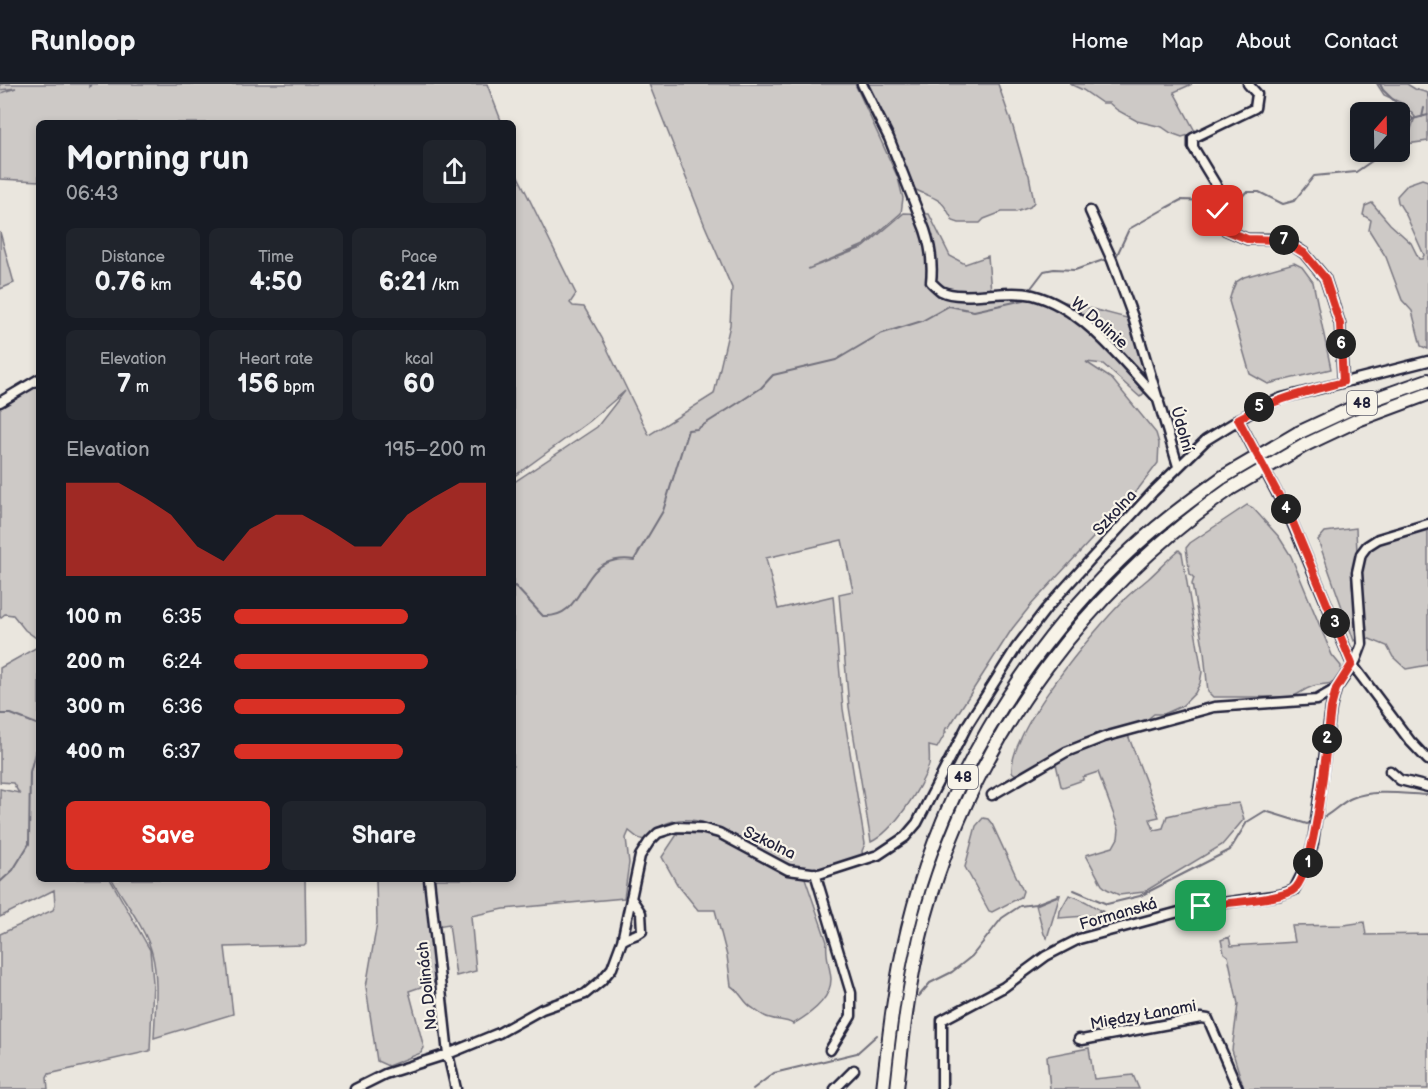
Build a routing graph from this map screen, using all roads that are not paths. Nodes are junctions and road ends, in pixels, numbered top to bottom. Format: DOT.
graph roads {
  1 [pos="862,84"];
  2 [pos="1248,84"];
  3 [pos="1090,212"];
  4 [pos="1428,361"];
  5 [pos="1428,380"];
  6 [pos="36,381"];
  7 [pos="1343,382"];
  8 [pos="1428,394"];
  9 [pos="1159,400"];
  10 [pos="0,402"];
  11 [pos="1238,419"];
  12 [pos="1178,466"];
  13 [pos="1428,524"];
  14 [pos="1352,664"];
  15 [pos="1336,689"];
  16 [pos="1317,700"];
  17 [pos="1331,708"];
  18 [pos="1428,760"];
  19 [pos="1390,771"];
  20 [pos="1428,787"];
  21 [pos="992,795"];
  22 [pos="815,873"];
  23 [pos="429,882"];
  24 [pos="631,898"];
  25 [pos="622,941"];
  26 [pos="1078,1038"];
  27 [pos="830,1050"];
  28 [pos="448,1054"];
  29 [pos="854,1070"];
  30 [pos="355,1089"];
  31 [pos="456,1089"];
  32 [pos="835,1089"];
  33 [pos="884,1089"];
  34 [pos="897,1089"];
  35 [pos="942,1089"];
  36 [pos="1238,1089"];
  1 -- 9 [label="street, W Dolinie"];
  2 -- 7 [label="street"];
  3 -- 9 [label="street, W Dolinie"];
  4 -- 7 [label="street, Szkolna"];
  5 -- 33 [label="highway, 48, bridge"];
  6 -- 10 [label="street"];
  7 -- 11 [label="street, Szkolna"];
  8 -- 34 [label="highway, 48, bridge"];
  9 -- 12 [label="street, Údolní"];
  11 -- 12 [label="street, Szkolna"];
  11 -- 14 [label="street"];
  12 -- 22 [label="street, Szkolna"];
  13 -- 14 [label="street"];
  14 -- 15 [label="street"];
  14 -- 18 [label="street"];
  15 -- 16 [label="street"];
  15 -- 17 [label="street, Formanská"];
  16 -- 17 [label="street"];
  16 -- 21 [label="street"];
  17 -- 35 [label="street, Formanská"];
  19 -- 20 [label="street"];
  22 -- 24 [label="street, Szkolna"];
  22 -- 27 [label="street"];
  23 -- 28 [label="street, Na Dolinách"];
  24 -- 25 [label="street, Szkolna"];
  24 -- 25 [label="street"];
  25 -- 28 [label="street, Szkolna"];
  26 -- 36 [label="street, Między Łanami"];
  28 -- 30 [label="street, Szkolna"];
  28 -- 31 [label="street, Na Dolinách"];
  29 -- 32 [label="street"];
}
